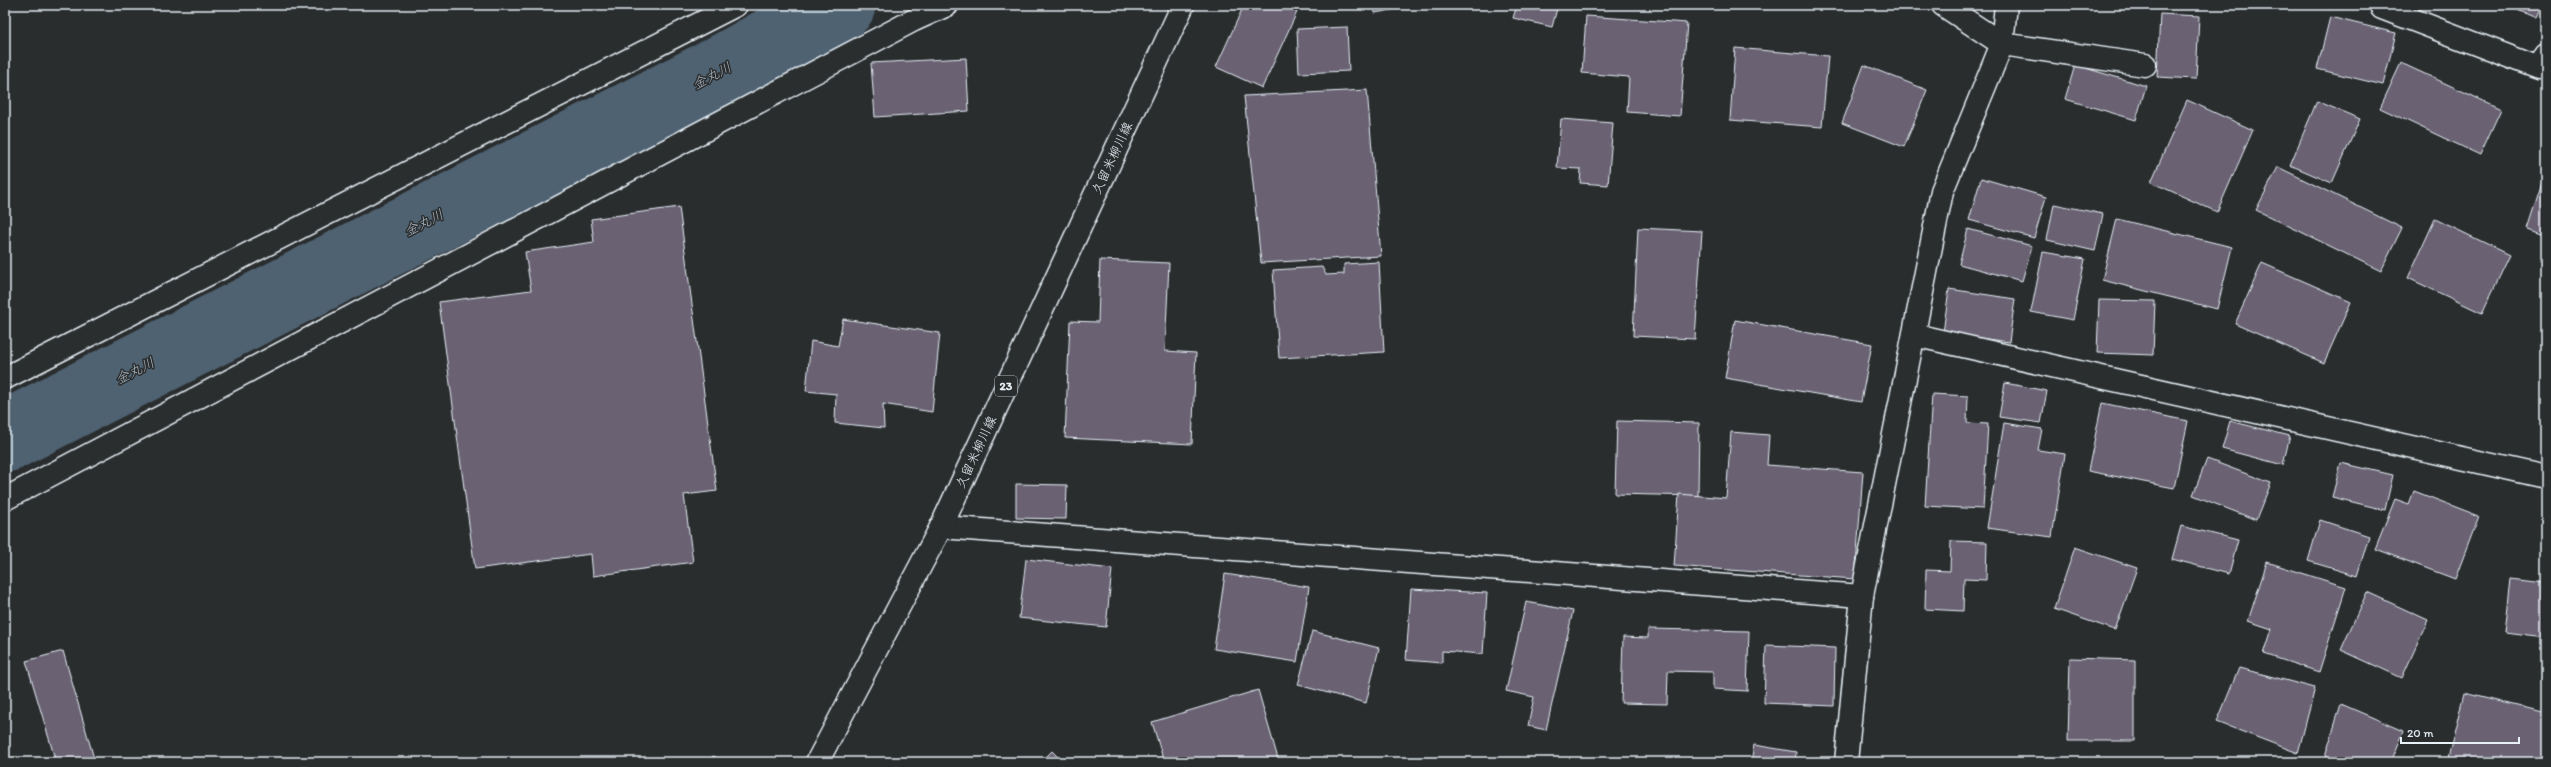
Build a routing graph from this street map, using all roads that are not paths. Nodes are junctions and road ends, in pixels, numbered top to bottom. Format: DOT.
graph roads {
  1 [pos="736,5"];
  2 [pos="947,5"];
  3 [pos="1183,5"];
  4 [pos="1943,5"];
  5 [pos="2006,5"];
  6 [pos="2382,5"];
  7 [pos="2002,44"];
  8 [pos="2546,55"];
  9 [pos="2145,65"];
  10 [pos="1914,335"];
  11 [pos="5,378"];
  12 [pos="2546,476"];
  13 [pos="5,499"];
  14 [pos="941,527"];
  15 [pos="1862,596"];
  16 [pos="817,762"];
  17 [pos="1846,762"];
  1 -- 11 [label="street"];
  2 -- 13 [label="street"];
  3 -- 14 [label="street, 久留米柳川線 / 23"];
  4 -- 7 [label="street"];
  5 -- 7 [label="street"];
  6 -- 8 [label="street"];
  7 -- 9 [label="street"];
  7 -- 10 [label="street"];
  10 -- 12 [label="street"];
  10 -- 15 [label="street"];
  14 -- 15 [label="street"];
  14 -- 16 [label="street, 久留米柳川線 / 23"];
  15 -- 17 [label="street"];
}
